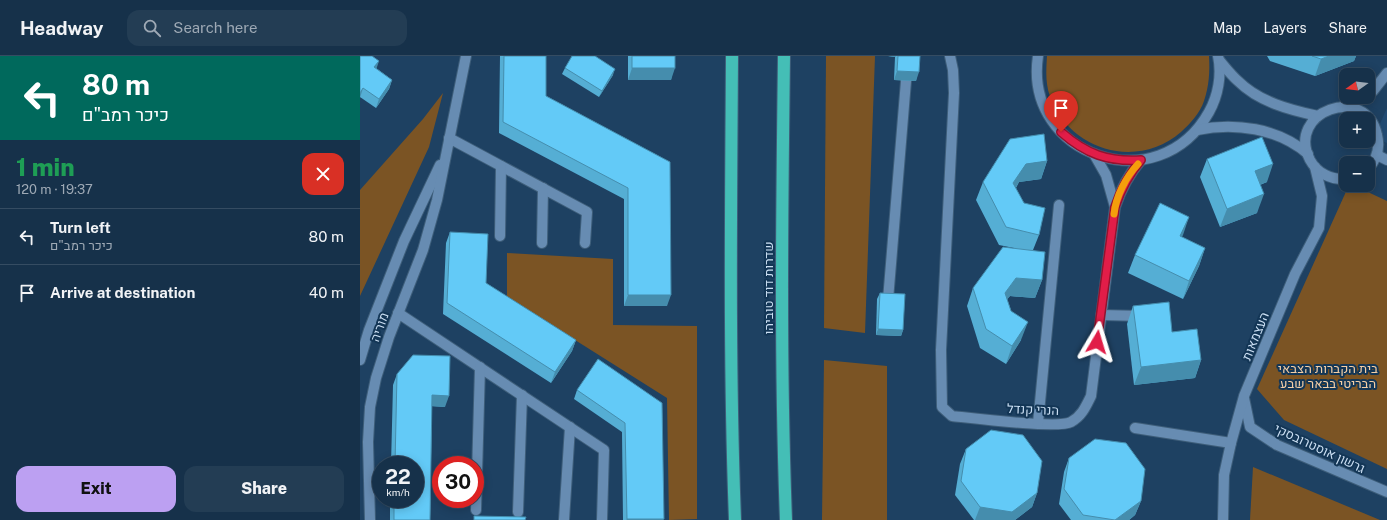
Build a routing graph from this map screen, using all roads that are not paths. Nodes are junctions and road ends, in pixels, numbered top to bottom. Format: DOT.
graph roads {
  1 [pos="466,56"];
  2 [pos="732,56"];
  3 [pos="784,56"];
  4 [pos="950,56"];
  5 [pos="1038,56"];
  6 [pos="1218,58"];
  7 [pos="1387,73"];
  8 [pos="906,81"];
  9 [pos="1375,88"];
  10 [pos="1348,104"];
  11 [pos="1342,107"];
  12 [pos="1318,116"];
  13 [pos="1197,130"];
  14 [pos="449,138"];
  15 [pos="447,148"];
  16 [pos="1094,154"];
  17 [pos="1308,154"];
  18 [pos="1377,155"];
  19 [pos="1375,158"];
  20 [pos="1141,160"];
  21 [pos="1387,160"];
  22 [pos="501,166"];
  23 [pos="1315,167"];
  24 [pos="1339,178"];
  25 [pos="543,188"];
  26 [pos="1059,205"];
  27 [pos="1115,207"];
  28 [pos="500,236"];
  29 [pos="542,243"];
  30 [pos="585,243"];
  31 [pos="888,300"];
  32 [pos="398,313"];
  33 [pos="1101,315"];
  34 [pos="1156,317"];
  35 [pos="360,360"];
  36 [pos="480,367"];
  37 [pos="522,395"];
  38 [pos="1244,396"];
  39 [pos="365,406"];
  40 [pos="1038,423"];
  41 [pos="570,427"];
  42 [pos="1134,428"];
  43 [pos="1231,443"];
  44 [pos="1387,492"];
  45 [pos="476,510"];
  46 [pos="518,512"];
  47 [pos="370,520"];
  48 [pos="564,520"];
  49 [pos="602,520"];
  50 [pos="735,520"];
  51 [pos="786,520"];
  52 [pos="1224,520"];
  1 -- 14 [label="street, מוריה"];
  2 -- 50 [label="highway"];
  3 -- 51 [label="highway, שדרות דוד טוביהו"];
  4 -- 40 [label="street, הנרי קנדל"];
  5 -- 16 [label="street"];
  6 -- 12 [label="street"];
  6 -- 13 [label="street"];
  7 -- 9 [label="street"];
  8 -- 31 [label="street"];
  10 -- 11 [label="street"];
  11 -- 12 [label="street"];
  11 -- 18 [label="street"];
  12 -- 17 [label="street"];
  13 -- 17 [label="street"];
  13 -- 20 [label="street"];
  14 -- 15 [label="street, מוריה"];
  14 -- 22 [label="street"];
  15 -- 32 [label="street, מוריה"];
  15 -- 35 [label="street, מוריה"];
  16 -- 20 [label="street"];
  16 -- 27 [label="street, הנרי קנדל"];
  17 -- 23 [label="street, העצמאות"];
  18 -- 19 [label="street"];
  18 -- 21 [label="street"];
  20 -- 27 [label="street, הנרי קנדל"];
  22 -- 25 [label="street"];
  22 -- 28 [label="street"];
  23 -- 24 [label="street"];
  23 -- 38 [label="street, העצמאות"];
  25 -- 29 [label="street"];
  25 -- 30 [label="street"];
  26 -- 40 [label="street"];
  27 -- 33 [label="street, הנרי קנדל"];
  32 -- 36 [label="street"];
  32 -- 39 [label="street, מוריה"];
  33 -- 34 [label="street"];
  33 -- 40 [label="street, הנרי קנדל"];
  36 -- 37 [label="street"];
  36 -- 45 [label="street"];
  37 -- 41 [label="street"];
  37 -- 46 [label="street"];
  38 -- 43 [label="street, העצמאות"];
  38 -- 44 [label="street, גרשון אוסטרובסקי"];
  39 -- 47 [label="street, מוריה"];
  41 -- 48 [label="street"];
  41 -- 49 [label="street"];
  42 -- 43 [label="street"];
  43 -- 52 [label="street, העצמאות"];
}
